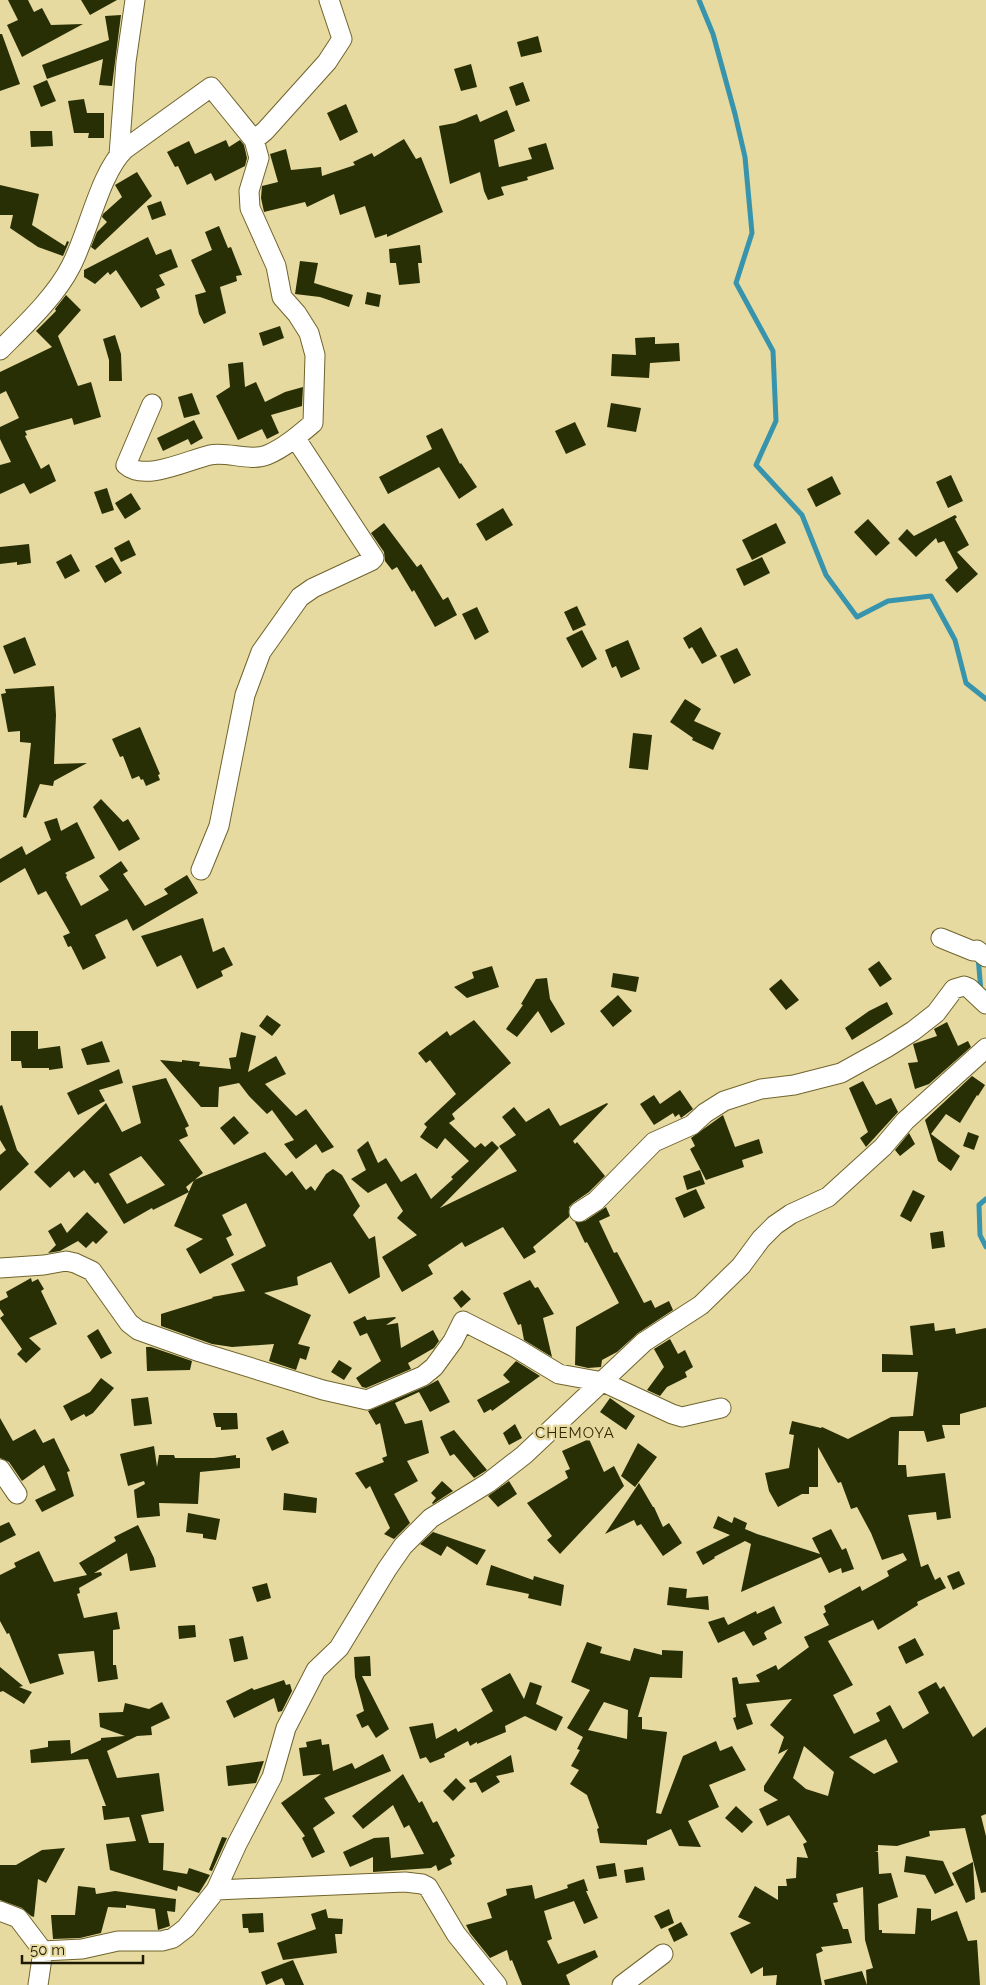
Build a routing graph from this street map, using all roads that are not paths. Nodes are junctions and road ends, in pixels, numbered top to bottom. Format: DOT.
graph roads {
  1 [pos="135,0"];
  2 [pos="329,0"];
  3 [pos="254,140"];
  4 [pos="119,155"];
  5 [pos="0,350"];
  6 [pos="152,404"];
  7 [pos="296,438"];
  8 [pos="201,870"];
  9 [pos="941,938"];
  10 [pos="986,957"];
  11 [pos="986,1004"];
  12 [pos="986,1048"];
  13 [pos="579,1212"];
  14 [pos="0,1268"];
  15 [pos="603,1382"];
  16 [pos="721,1408"];
  17 [pos="0,1469"];
  18 [pos="17,1494"];
  19 [pos="216,1890"];
  20 [pos="0,1911"];
  21 [pos="43,1951"];
  22 [pos="663,1954"];
  23 [pos="38,1985"];
  24 [pos="497,1985"];
  25 [pos="622,1985"];
  1 -- 4 [label="street"];
  2 -- 3 [label="street"];
  3 -- 4 [label="street"];
  3 -- 7 [label="street"];
  4 -- 5 [label="street"];
  6 -- 7 [label="street"];
  7 -- 8 [label="street"];
  9 -- 10 [label="street"];
  11 -- 13 [label="street"];
  12 -- 15 [label="street"];
  14 -- 15 [label="street"];
  15 -- 16 [label="street"];
  15 -- 19 [label="street"];
  17 -- 18 [label="street"];
  19 -- 21 [label="street"];
  19 -- 24 [label="street"];
  20 -- 21 [label="street"];
  21 -- 23 [label="street"];
  22 -- 25 [label="street"];
}
